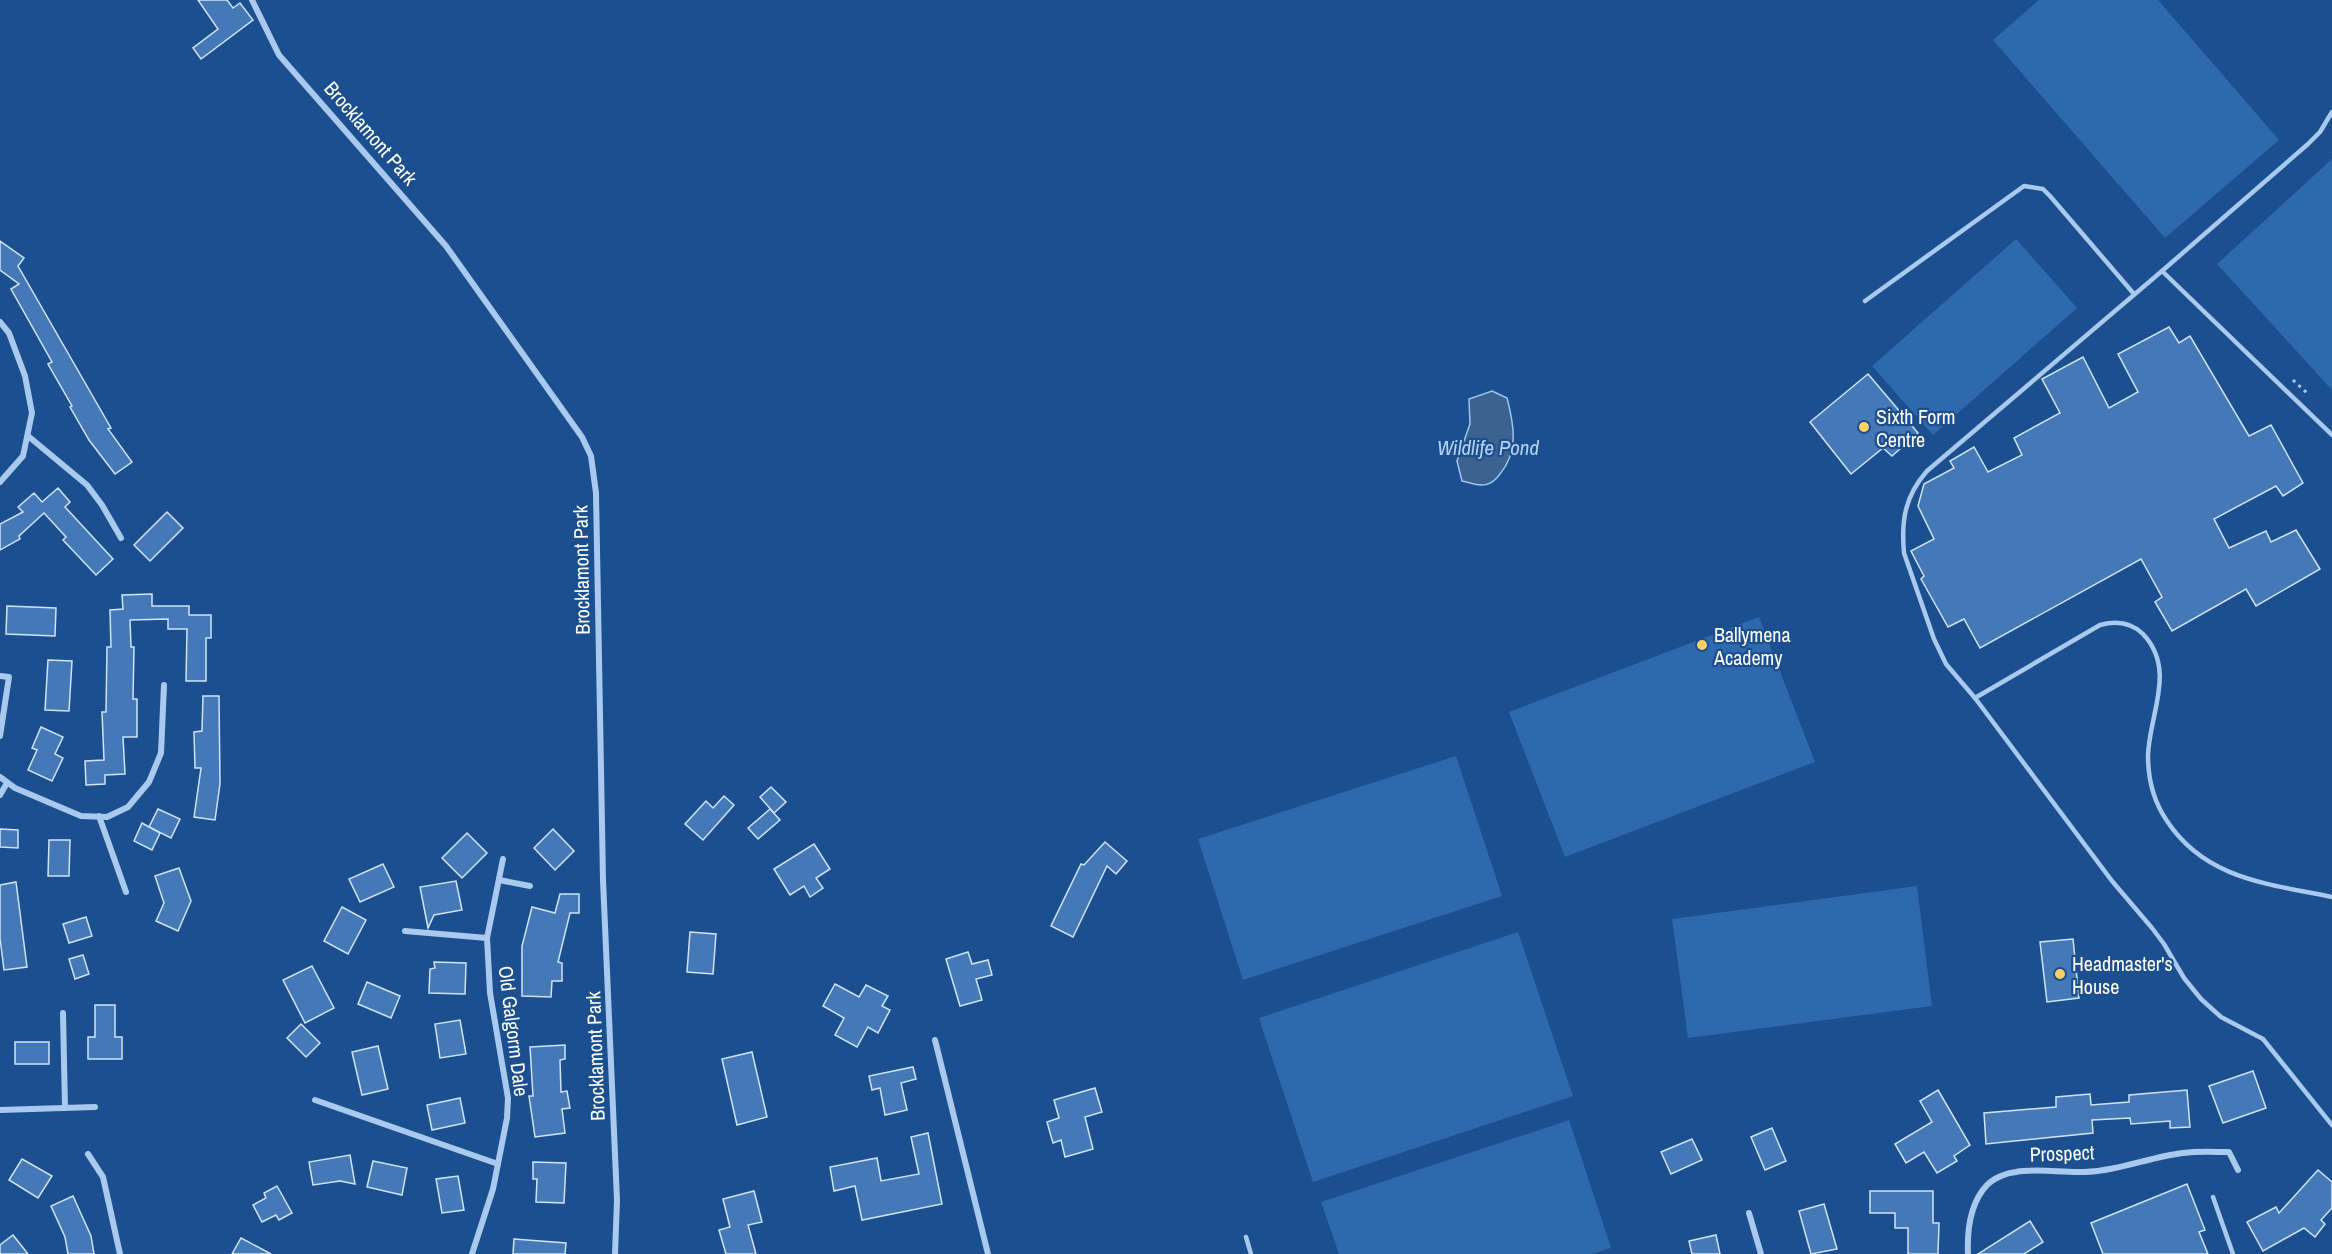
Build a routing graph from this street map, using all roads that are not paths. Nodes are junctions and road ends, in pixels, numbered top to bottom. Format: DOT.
graph roads {
  1 [pos="252,0"];
  2 [pos="2332,112"];
  3 [pos="2162,271"];
  4 [pos="2134,294"];
  5 [pos="1864,301"];
  6 [pos="0,322"];
  7 [pos="2332,435"];
  8 [pos="28,436"];
  9 [pos="0,482"];
  10 [pos="121,538"];
  11 [pos="0,676"];
  12 [pos="164,685"];
  13 [pos="1975,698"];
  14 [pos="0,736"];
  15 [pos="0,777"];
  16 [pos="7,783"];
  17 [pos="0,795"];
  18 [pos="99,816"];
  19 [pos="503,859"];
  20 [pos="500,880"];
  21 [pos="530,886"];
  22 [pos="126,892"];
  23 [pos="2332,897"];
  24 [pos="405,931"];
  25 [pos="487,938"];
  26 [pos="63,1012"];
  27 [pos="935,1040"];
  28 [pos="315,1100"];
  29 [pos="95,1107"];
  30 [pos="65,1108"];
  31 [pos="0,1110"];
  32 [pos="2332,1125"];
  33 [pos="88,1154"];
  34 [pos="498,1164"];
  35 [pos="2238,1170"];
  36 [pos="2213,1197"];
  37 [pos="1749,1213"];
  38 [pos="1246,1237"];
  39 [pos="120,1254"];
  40 [pos="472,1254"];
  41 [pos="615,1254"];
  42 [pos="988,1254"];
  43 [pos="1251,1254"];
  44 [pos="1761,1254"];
  45 [pos="1968,1254"];
  46 [pos="2234,1254"];
  1 -- 41 [label="street, Brocklamont Park"];
  2 -- 3 [label="lane"];
  3 -- 4 [label="lane"];
  3 -- 7 [label="lane"];
  4 -- 5 [label="lane"];
  4 -- 13 [label="lane"];
  6 -- 8 [label="street"];
  8 -- 9 [label="street"];
  8 -- 10 [label="street"];
  11 -- 14 [label="street"];
  12 -- 18 [label="street"];
  13 -- 23 [label="lane"];
  13 -- 32 [label="lane"];
  15 -- 16 [label="street"];
  16 -- 17 [label="street"];
  16 -- 18 [label="street"];
  18 -- 22 [label="street"];
  19 -- 20 [label="street, Old Galgorm Dale"];
  20 -- 21 [label="street"];
  20 -- 25 [label="street, Old Galgorm Dale"];
  24 -- 25 [label="street"];
  25 -- 34 [label="street, Old Galgorm Dale"];
  26 -- 30 [label="street"];
  27 -- 42 [label="street"];
  28 -- 34 [label="street"];
  29 -- 30 [label="street"];
  30 -- 31 [label="street"];
  33 -- 39 [label="street"];
  34 -- 40 [label="street, Old Galgorm Dale"];
  35 -- 45 [label="street, Prospect"];
  36 -- 46 [label="lane"];
  37 -- 44 [label="street"];
  38 -- 43 [label="lane"];
}
